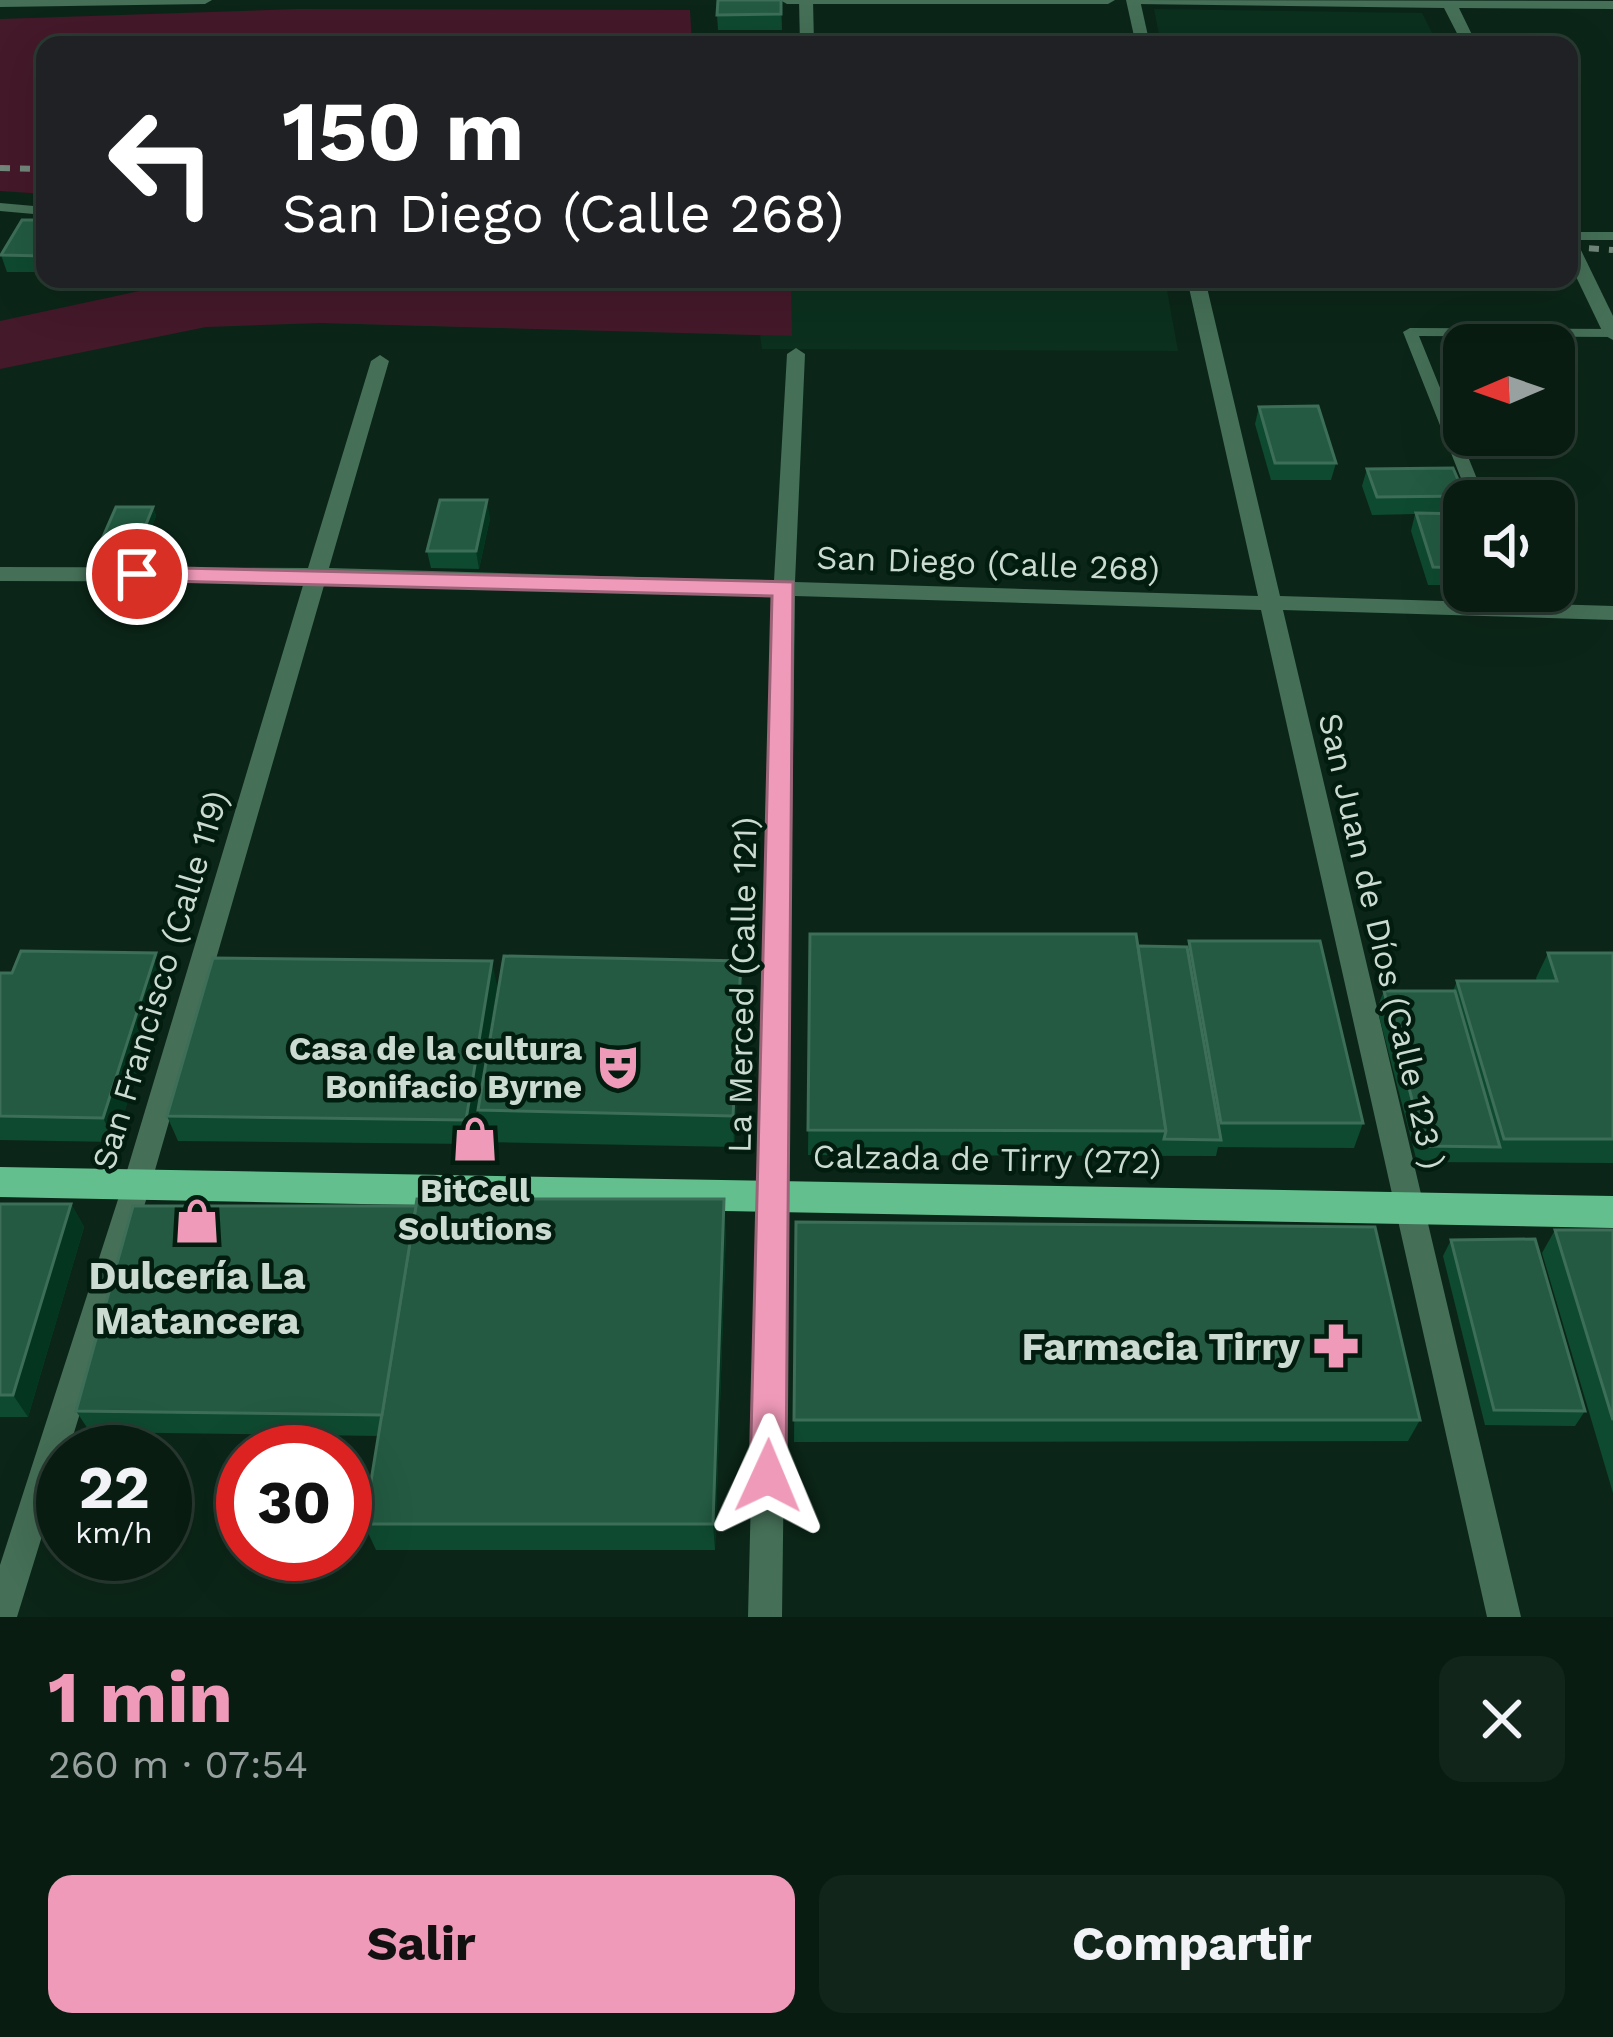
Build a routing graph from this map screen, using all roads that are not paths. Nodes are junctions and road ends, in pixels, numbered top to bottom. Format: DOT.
graph roads {
  1 [pos="205,0"];
  2 [pos="787,0"];
  3 [pos="806,0"];
  4 [pos="1108,0"];
  5 [pos="1134,0"];
  6 [pos="57,1"];
  7 [pos="1449,1"];
  8 [pos="0,3"];
  9 [pos="1613,4"];
  10 [pos="807,36"];
  11 [pos="1141,36"];
  12 [pos="1466,36"];
  13 [pos="36,211"];
  14 [pos="3,212"];
  15 [pos="1613,236"];
  16 [pos="1578,239"];
  17 [pos="1578,260"];
  18 [pos="1198,288"];
  19 [pos="1612,334"];
  20 [pos="796,354"];
  21 [pos="380,361"];
  22 [pos="1470,480"];
  23 [pos="0,574"];
  24 [pos="319,575"];
  25 [pos="784,588"];
  26 [pos="1443,602"];
  27 [pos="1272,607"];
  28 [pos="1575,608"];
  29 [pos="1613,613"];
  30 [pos="0,1182"];
  31 [pos="137,1184"];
  32 [pos="774,1193"];
  33 [pos="1409,1208"];
  34 [pos="1613,1212"];
  35 [pos="0,1617"];
  36 [pos="765,1617"];
  37 [pos="1504,1617"];
  1 -- 6 [label="street"];
  2 -- 3 [label="street"];
  3 -- 4 [label="street"];
  3 -- 10 [label="street"];
  5 -- 7 [label="street"];
  5 -- 11 [label="street"];
  6 -- 8 [label="street"];
  7 -- 9 [label="street"];
  7 -- 12 [label="street"];
  13 -- 14 [label="lane"];
  15 -- 16 [label="lane"];
  17 -- 19 [label="street"];
  18 -- 27 [label="street, San Juan de Díos (Calle 123 )"];
  19 -- 22 [label="lane"];
  20 -- 25 [label="street, La Merced (Calle 121)"];
  21 -- 24 [label="street, San Francisco (Calle 119)"];
  23 -- 24 [label="street, San Diego (Calle 268)"];
  24 -- 25 [label="street, San Diego (Calle 268)"];
  24 -- 31 [label="street, San Francisco (Calle 119)"];
  25 -- 27 [label="street, San Diego (Calle 268)"];
  25 -- 32 [label="street, La Merced (Calle 121)"];
  26 -- 27 [label="street, San Diego (Calle 268)"];
  27 -- 33 [label="street, San Juan de Díos (Calle 123 )"];
  28 -- 29 [label="street, San Diego (Calle 268)"];
  30 -- 31 [label="main road, Calzada de Tirry (272)"];
  31 -- 32 [label="main road, Calzada de Tirry (272)"];
  31 -- 35 [label="street, San Francisco (Calle 119)"];
  32 -- 33 [label="main road, Calzada de Tirry (272)"];
  32 -- 36 [label="street, La Merced (Calle 121)"];
  33 -- 34 [label="main road, Calzada de Tirry (272)"];
  33 -- 37 [label="street, San Juan de Díos (Calle 123 )"];
}
